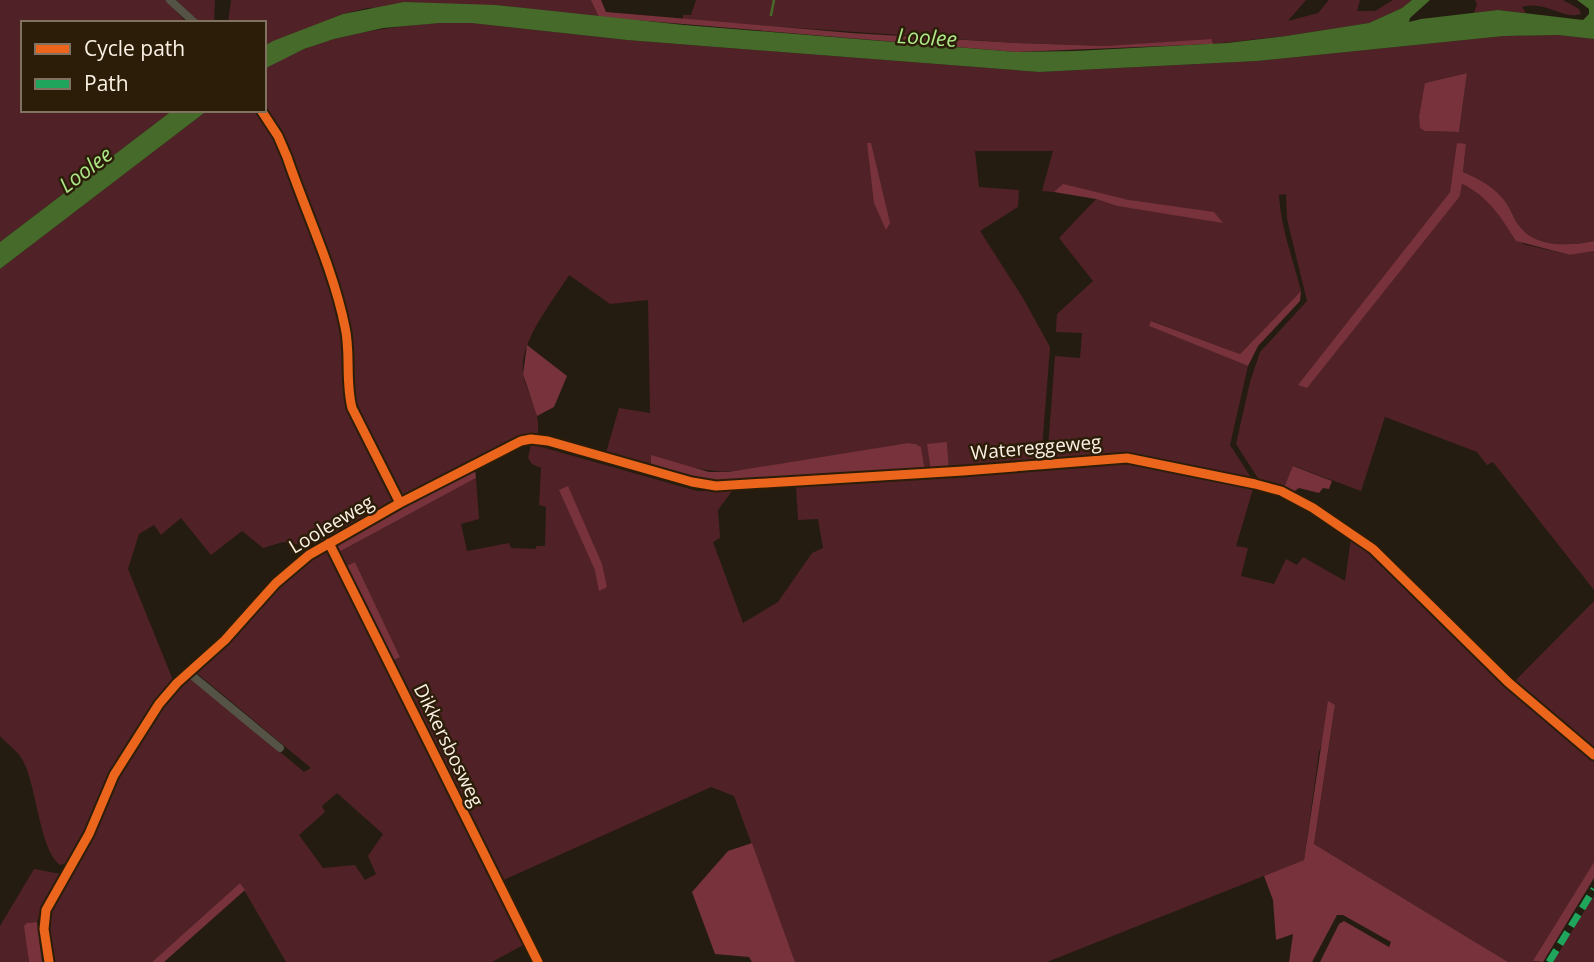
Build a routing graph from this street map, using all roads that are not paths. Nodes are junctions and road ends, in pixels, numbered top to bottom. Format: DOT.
graph roads {
  1 [pos="170,0"];
  2 [pos="193,21"];
  3 [pos="262,112"];
  4 [pos="400,503"];
  5 [pos="330,543"];
  6 [pos="189,673"];
  7 [pos="280,748"];
  8 [pos="1594,755"];
  9 [pos="48,962"];
  10 [pos="538,962"];
  1 -- 2 [label="street"];
  3 -- 4 [label="street, Looleeweg"];
  4 -- 5 [label="street, Looleeweg"];
  4 -- 8 [label="street, Watereggeweg"];
  5 -- 6 [label="street, Looleeweg"];
  5 -- 10 [label="street, Dikkersbosweg"];
  6 -- 7 [label="street"];
  6 -- 9 [label="street, Looleeweg"];
}
